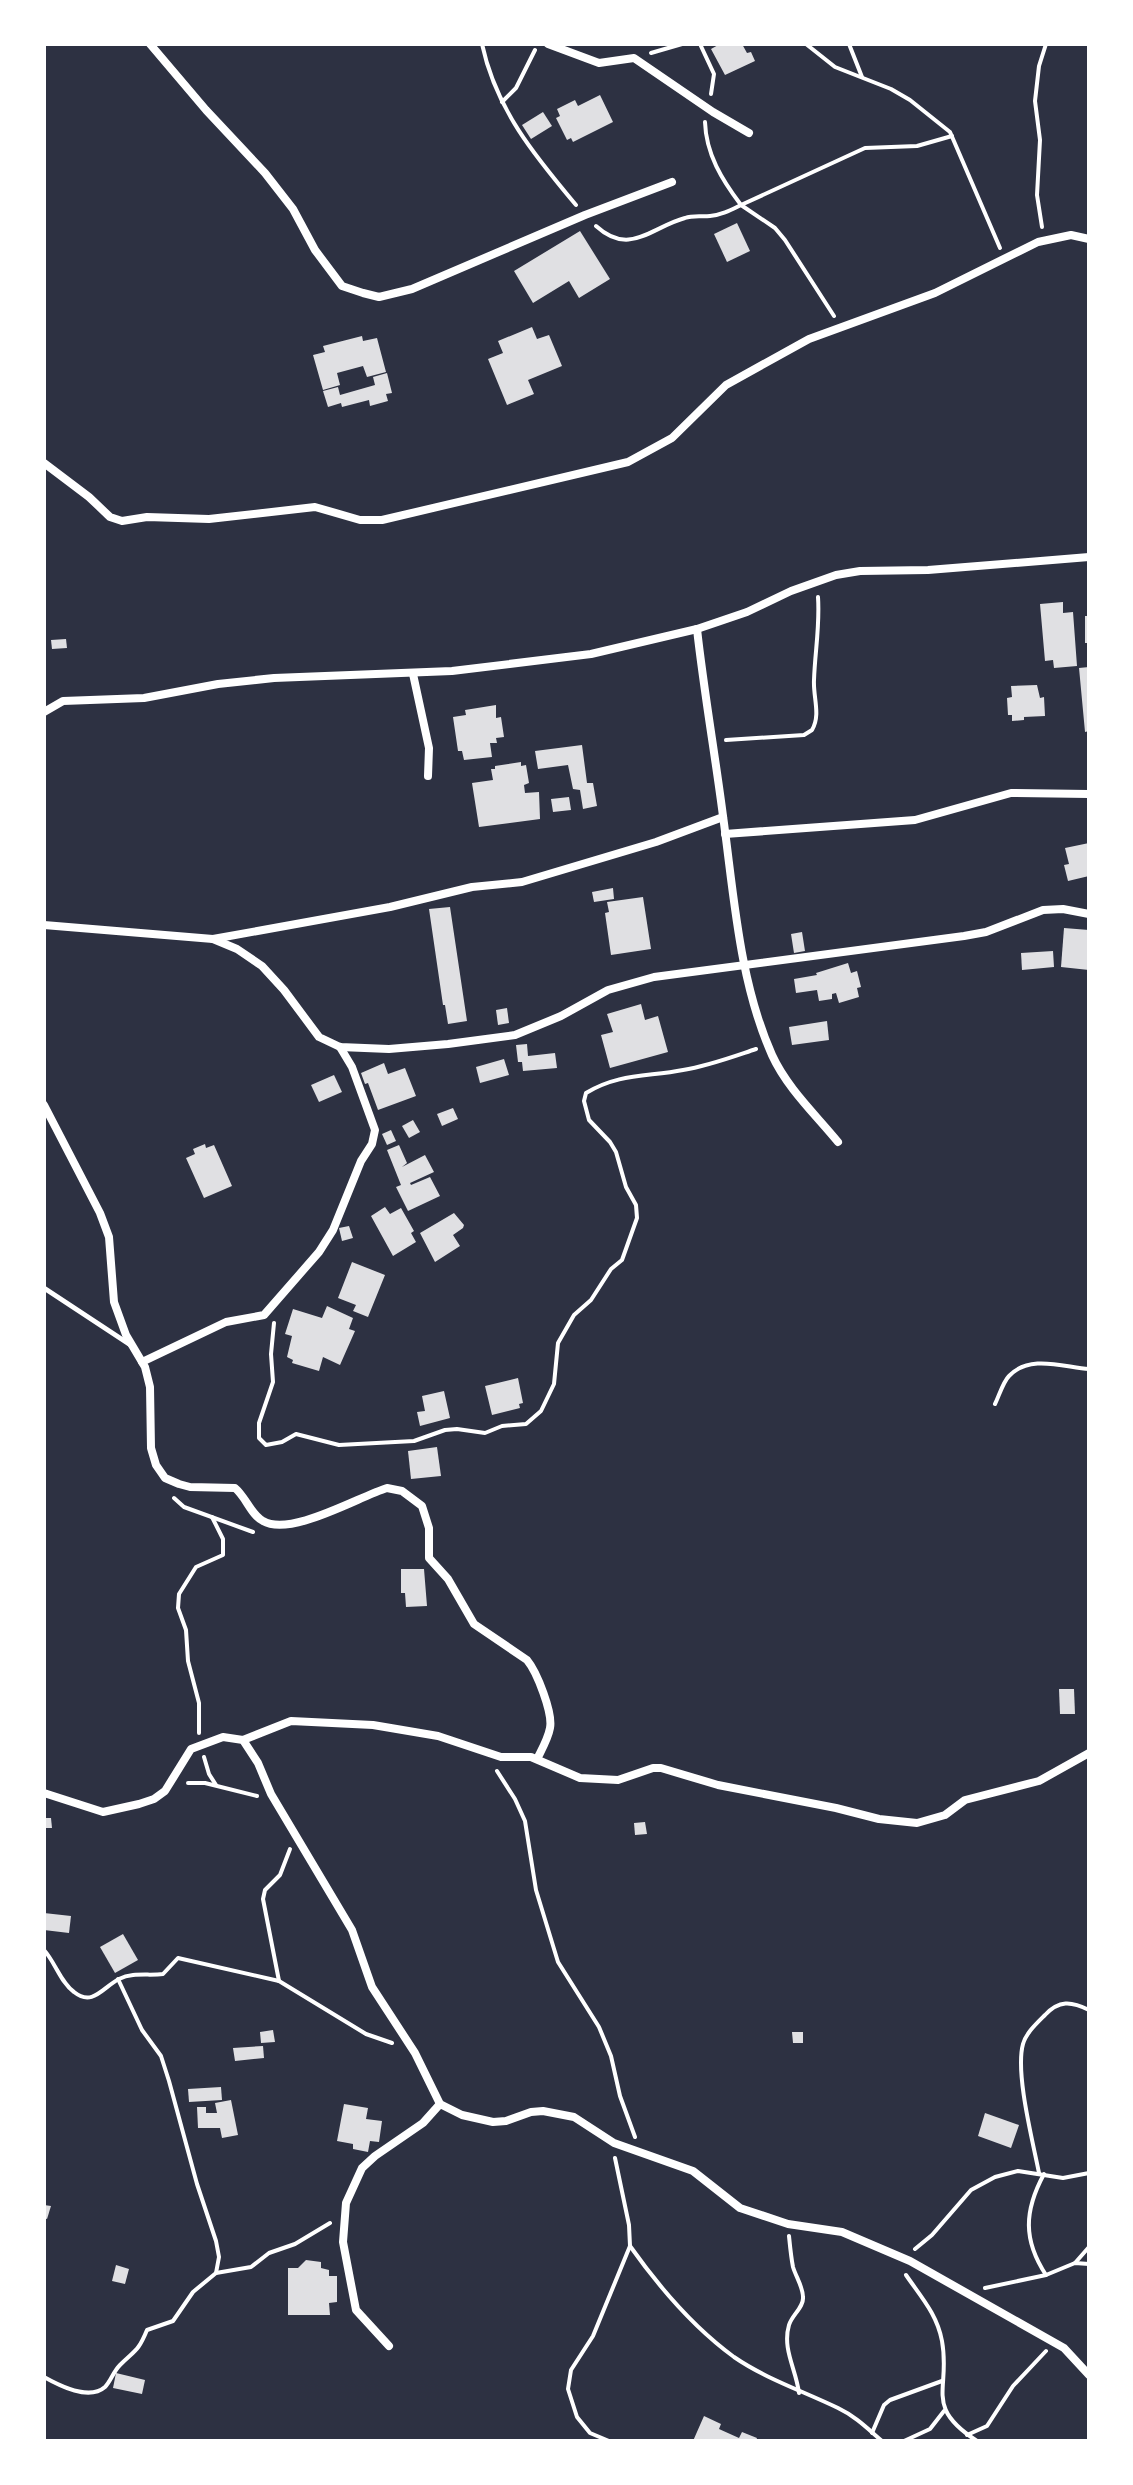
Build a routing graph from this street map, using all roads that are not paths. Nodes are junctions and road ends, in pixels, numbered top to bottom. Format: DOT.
graph roads {
  1 [pos="150,44"];
  2 [pos="548,44"];
  3 [pos="749,133"];
  4 [pos="672,182"];
  5 [pos="1089,239"];
  6 [pos="44,463"];
  7 [pos="1089,557"];
  8 [pos="697,629"];
  9 [pos="413,674"];
  10 [pos="44,707"];
  11 [pos="428,776"];
  12 [pos="1089,794"];
  13 [pos="723,817"];
  14 [pos="725,834"];
  15 [pos="1089,914"];
  16 [pos="44,925"];
  17 [pos="213,939"];
  18 [pos="745,964"];
  19 [pos="340,1047"];
  20 [pos="44,1105"];
  21 [pos="838,1142"];
  22 [pos="44,1288"];
  23 [pos="133,1347"];
  24 [pos="142,1362"];
  25 [pos="243,1740"];
  26 [pos="1089,1753"];
  27 [pos="537,1759"];
  28 [pos="44,1793"];
  29 [pos="440,2104"];
  30 [pos="389,2346"];
  31 [pos="1089,2375"];
  1 -- 4 [label="street"];
  2 -- 3 [label="street"];
  5 -- 6 [label="street"];
  7 -- 8 [label="street"];
  8 -- 9 [label="street"];
  8 -- 13 [label="street"];
  9 -- 10 [label="street"];
  9 -- 11 [label="street"];
  12 -- 14 [label="street"];
  13 -- 14 [label="street"];
  13 -- 17 [label="street"];
  14 -- 18 [label="street"];
  15 -- 18 [label="street"];
  16 -- 17 [label="street"];
  17 -- 19 [label="street"];
  18 -- 19 [label="street"];
  18 -- 21 [label="street"];
  19 -- 24 [label="street"];
  20 -- 23 [label="street"];
  22 -- 23 [label="lane"];
  23 -- 24 [label="street"];
  24 -- 27 [label="street"];
  25 -- 27 [label="street"];
  25 -- 28 [label="street"];
  25 -- 29 [label="street"];
  26 -- 27 [label="street"];
  29 -- 30 [label="street"];
  29 -- 31 [label="street"];
}
